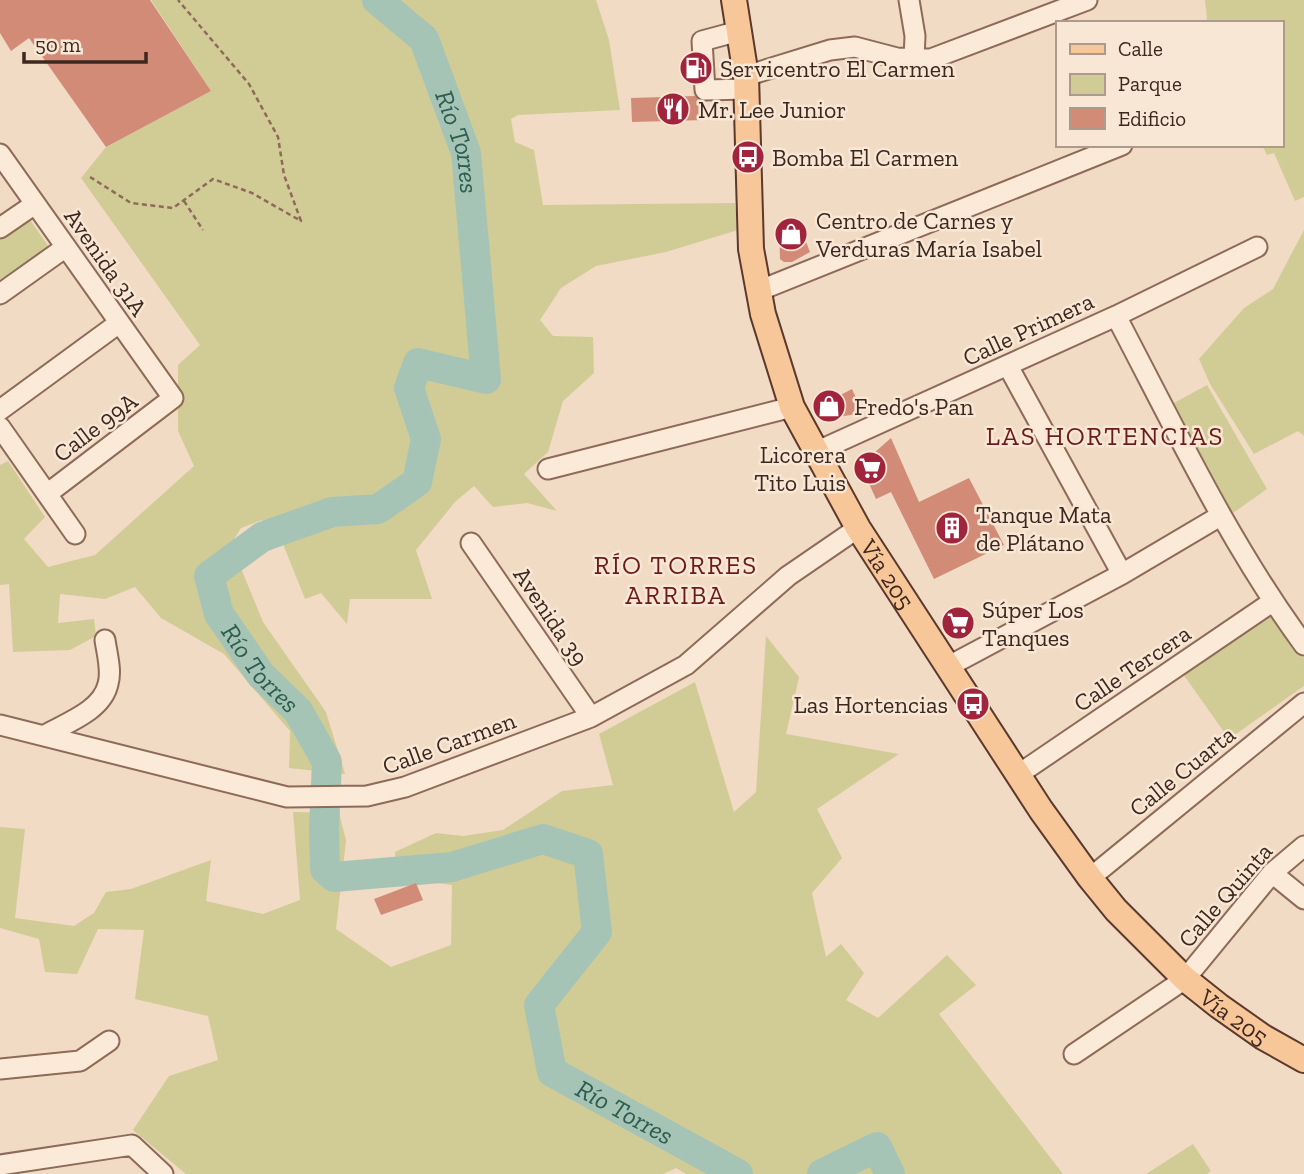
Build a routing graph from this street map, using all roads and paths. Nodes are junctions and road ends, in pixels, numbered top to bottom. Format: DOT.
graph roads {
  1 [pos="178,0"];
  2 [pos="734,0"];
  3 [pos="909,0"];
  4 [pos="1087,0"];
  5 [pos="1043,7"];
  6 [pos="739,31"];
  7 [pos="914,58"];
  8 [pos="746,83"];
  9 [pos="1117,147"];
  10 [pos="0,153"];
  11 [pos="90,177"];
  12 [pos="183,200"];
  13 [pos="35,204"];
  14 [pos="0,228"];
  15 [pos="203,230"];
  16 [pos="66,247"];
  17 [pos="1257,247"];
  18 [pos="758,291"];
  19 [pos="0,294"];
  20 [pos="1116,316"];
  21 [pos="119,323"];
  22 [pos="1008,366"];
  23 [pos="173,398"];
  24 [pos="792,407"];
  25 [pos="0,410"];
  26 [pos="0,427"];
  27 [pos="818,451"];
  28 [pos="548,469"];
  29 [pos="47,494"];
  30 [pos="1220,516"];
  31 [pos="858,528"];
  32 [pos="75,534"];
  33 [pos="471,542"];
  34 [pos="1122,574"];
  35 [pos="1272,602"];
  36 [pos="105,640"];
  37 [pos="1304,645"];
  38 [pos="949,666"];
  39 [pos="1304,703"];
  40 [pos="591,717"];
  41 [pos="0,725"];
  42 [pos="45,735"];
  43 [pos="1018,774"];
  44 [pos="1304,846"];
  45 [pos="1272,873"];
  46 [pos="1090,878"];
  47 [pos="1304,900"];
  48 [pos="1185,979"];
  49 [pos="109,1041"];
  50 [pos="1074,1054"];
  51 [pos="1304,1060"];
  52 [pos="0,1069"];
  53 [pos="0,1165"];
  54 [pos="163,1174"];
  1 -- 12 [label="path"];
  2 -- 6 [label="main road, Vía 205"];
  3 -- 7 [label="street"];
  4 -- 5 [label="street"];
  5 -- 7 [label="street"];
  6 -- 8 [label="main road, Vía 205"];
  6 -- 8 [label="street"];
  7 -- 8 [label="street"];
  8 -- 18 [label="main road, Vía 205"];
  9 -- 18 [label="street"];
  10 -- 13 [label="street, Avenida 31A"];
  11 -- 12 [label="path"];
  12 -- 15 [label="path"];
  13 -- 14 [label="street"];
  13 -- 16 [label="street, Avenida 31A"];
  16 -- 19 [label="street"];
  16 -- 21 [label="street, Avenida 31A"];
  17 -- 20 [label="street, Calle Primera"];
  18 -- 24 [label="main road, Vía 205"];
  20 -- 22 [label="street, Calle Primera"];
  20 -- 30 [label="street"];
  21 -- 23 [label="street, Avenida 31A"];
  21 -- 25 [label="street"];
  22 -- 27 [label="street, Calle Primera"];
  22 -- 34 [label="street"];
  23 -- 29 [label="street, Calle 99A"];
  24 -- 27 [label="main road, Vía 205"];
  24 -- 28 [label="street"];
  26 -- 29 [label="street"];
  27 -- 31 [label="main road, Vía 205"];
  29 -- 32 [label="street"];
  30 -- 34 [label="street"];
  30 -- 35 [label="street"];
  31 -- 38 [label="main road, Vía 205"];
  31 -- 40 [label="street, Calle Carmen"];
  33 -- 40 [label="street, Avenida 39"];
  34 -- 38 [label="street"];
  35 -- 37 [label="street"];
  35 -- 43 [label="street, Calle Tercera"];
  36 -- 42 [label="street"];
  38 -- 43 [label="main road, Vía 205"];
  39 -- 46 [label="street, Calle Cuarta"];
  40 -- 42 [label="street, Calle Carmen"];
  41 -- 42 [label="street, Calle Carmen"];
  43 -- 46 [label="main road, Vía 205"];
  44 -- 45 [label="street, Calle Quinta"];
  45 -- 47 [label="street"];
  45 -- 48 [label="street, Calle Quinta"];
  46 -- 48 [label="main road, Vía 205"];
  48 -- 50 [label="street, Calle Quinta"];
  48 -- 51 [label="main road, Vía 205"];
  49 -- 52 [label="street"];
  53 -- 54 [label="street"];
}
